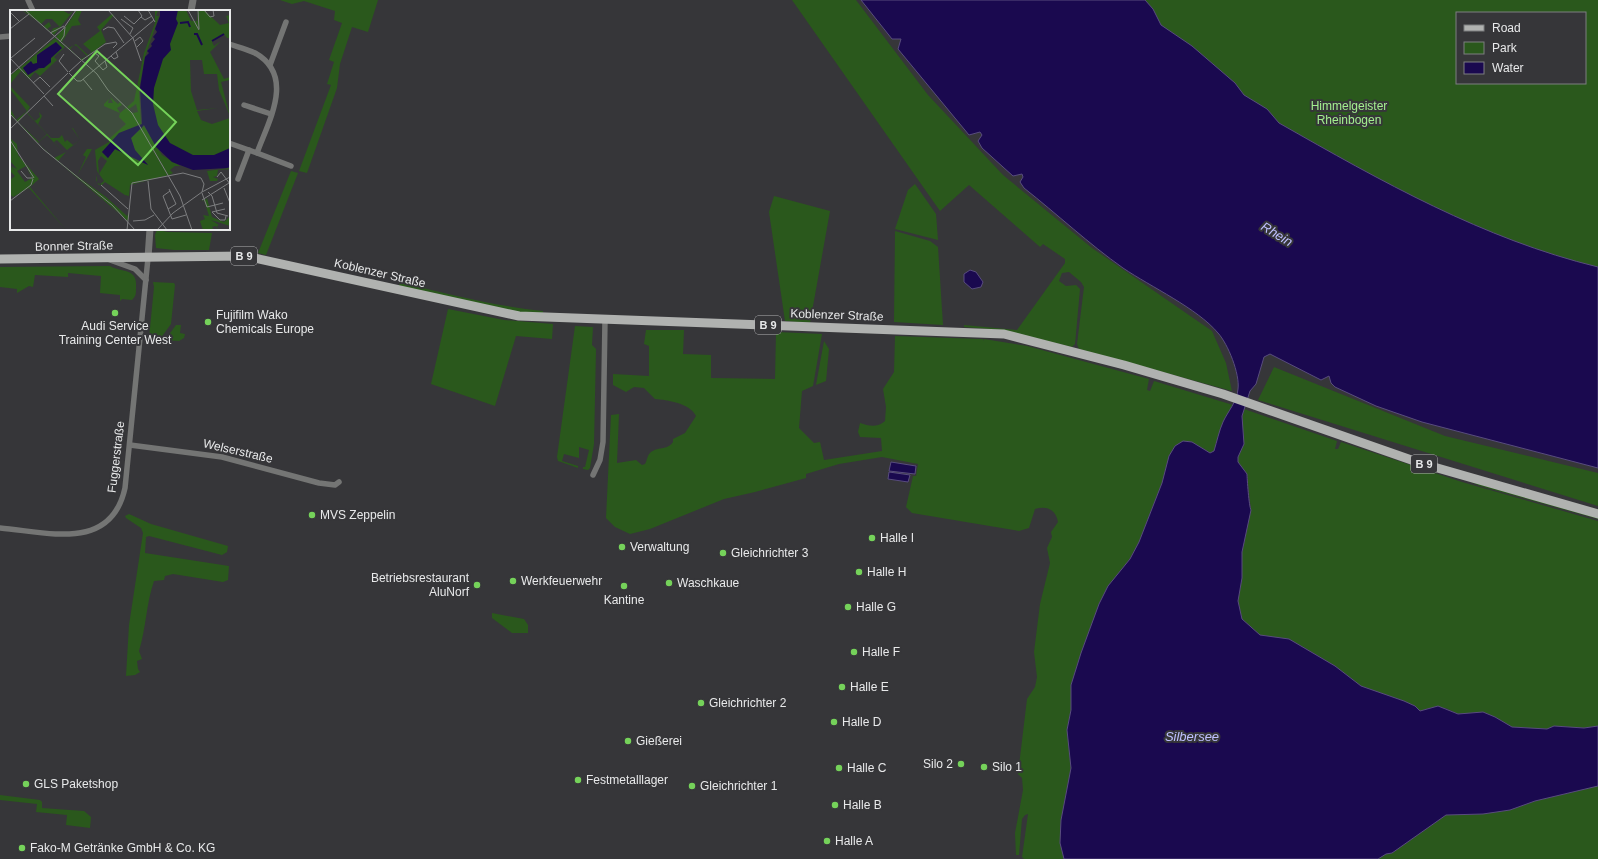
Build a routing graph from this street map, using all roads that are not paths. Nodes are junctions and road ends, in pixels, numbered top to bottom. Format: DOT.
graph roads {
  1 [pos="28,0"];
  2 [pos="193,0"];
  3 [pos="33,10"];
  4 [pos="191,10"];
  5 [pos="286,22"];
  6 [pos="10,36"];
  7 [pos="0,37"];
  8 [pos="230,44"];
  9 [pos="270,65"];
  10 [pos="244,105"];
  11 [pos="271,114"];
  12 [pos="230,143"];
  13 [pos="249,150"];
  14 [pos="257,154"];
  15 [pos="292,166"];
  16 [pos="238,179"];
  17 [pos="150,230"];
  18 [pos="106,258"];
  19 [pos="148,258"];
  20 [pos="0,259"];
  21 [pos="146,280"];
  22 [pos="605,320"];
  23 [pos="130,445"];
  24 [pos="593,475"];
  25 [pos="339,482"];
  26 [pos="1598,514"];
  27 [pos="0,528"];
  1 -- 3 [label="street"];
  2 -- 4 [label="street"];
  5 -- 9 [label="street"];
  6 -- 7 [label="street"];
  8 -- 9 [label="street"];
  9 -- 11 [label="street"];
  10 -- 11 [label="street"];
  11 -- 14 [label="street"];
  12 -- 13 [label="street"];
  13 -- 14 [label="street"];
  13 -- 16 [label="street"];
  14 -- 15 [label="street"];
  17 -- 19 [label="street"];
  18 -- 19 [label="main road, Bonner Straße / B 9"];
  18 -- 20 [label="main road, Bonner Straße / B 9"];
  18 -- 21 [label="street"];
  19 -- 21 [label="street, Fuggerstraße"];
  19 -- 22 [label="main road, Koblenzer Straße / B 9"];
  21 -- 23 [label="street, Fuggerstraße"];
  22 -- 24 [label="street"];
  22 -- 26 [label="main road, Koblenzer Straße / B 9"];
  23 -- 25 [label="street, Welserstraße"];
  23 -- 27 [label="street, Fuggerstraße"];
}
